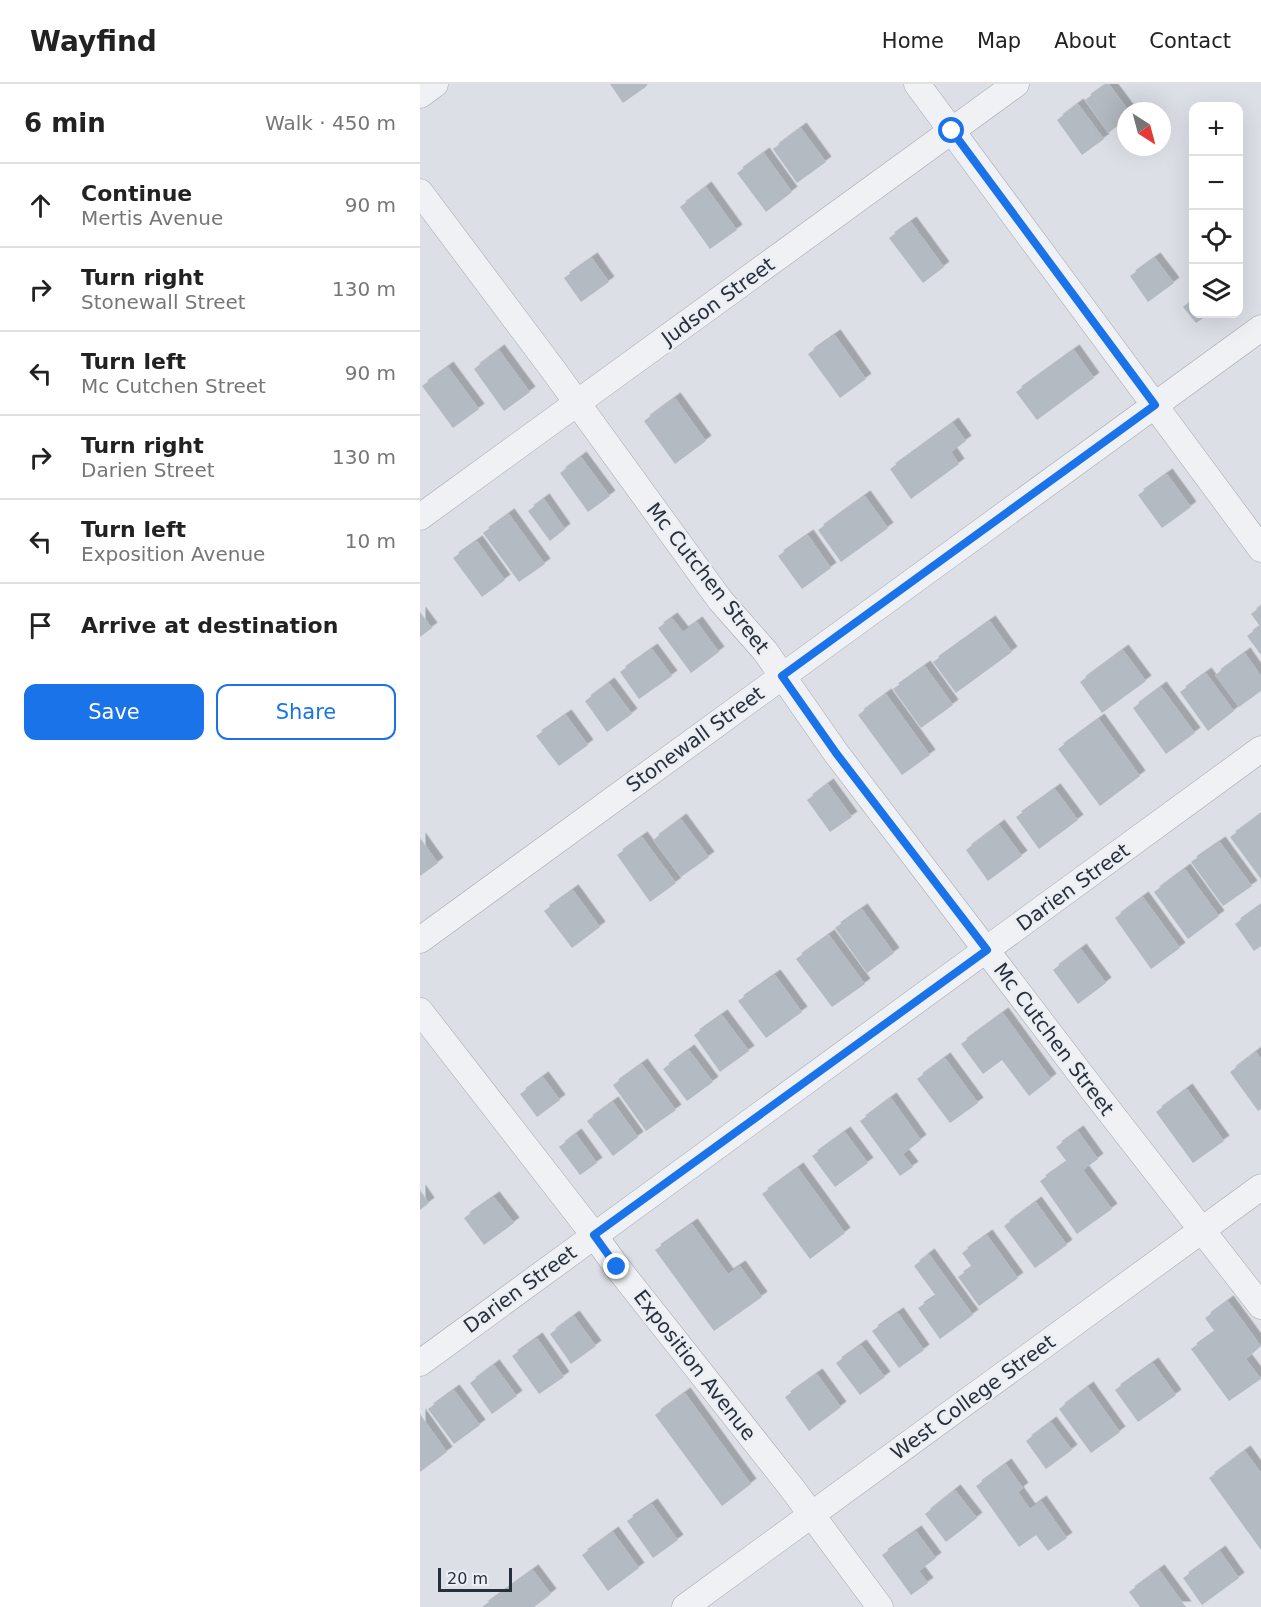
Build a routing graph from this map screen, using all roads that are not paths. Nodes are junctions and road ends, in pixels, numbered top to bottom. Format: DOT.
graph roads {
  1 [pos="435,84"];
  2 [pos="917,84"];
  3 [pos="1016,84"];
  4 [pos="420,95"];
  5 [pos="952,131"];
  6 [pos="420,192"];
  7 [pos="1261,328"];
  8 [pos="577,403"];
  9 [pos="1155,405"];
  10 [pos="420,517"];
  11 [pos="1261,549"];
  12 [pos="782,676"];
  13 [pos="1261,749"];
  14 [pos="420,940"];
  15 [pos="987,950"];
  16 [pos="420,1011"];
  17 [pos="1261,1187"];
  18 [pos="1203,1229"];
  19 [pos="594,1235"];
  20 [pos="1261,1306"];
  21 [pos="420,1363"];
  22 [pos="811,1515"];
  23 [pos="685,1607"];
  24 [pos="879,1607"];
  1 -- 4 [label="street"];
  2 -- 5 [label="street"];
  3 -- 5 [label="street, Judson Street"];
  5 -- 8 [label="street, Judson Street"];
  5 -- 9 [label="street"];
  6 -- 8 [label="street, Mc Cutchen Street"];
  7 -- 9 [label="street, Stonewall Street"];
  8 -- 10 [label="street, Judson Street"];
  8 -- 12 [label="street, Mc Cutchen Street"];
  9 -- 11 [label="street"];
  9 -- 12 [label="street, Stonewall Street"];
  12 -- 14 [label="street, Stonewall Street"];
  12 -- 15 [label="street, Mc Cutchen Street"];
  13 -- 15 [label="street, Darien Street"];
  15 -- 18 [label="street, Mc Cutchen Street"];
  15 -- 19 [label="street, Darien Street"];
  16 -- 19 [label="street, Exposition Avenue"];
  17 -- 18 [label="street, West College Street"];
  18 -- 20 [label="street, Mc Cutchen Street"];
  18 -- 22 [label="street, West College Street"];
  19 -- 21 [label="street, Darien Street"];
  19 -- 22 [label="street, Exposition Avenue"];
  22 -- 23 [label="street, West College Street"];
  22 -- 24 [label="street, Exposition Avenue"];
}
